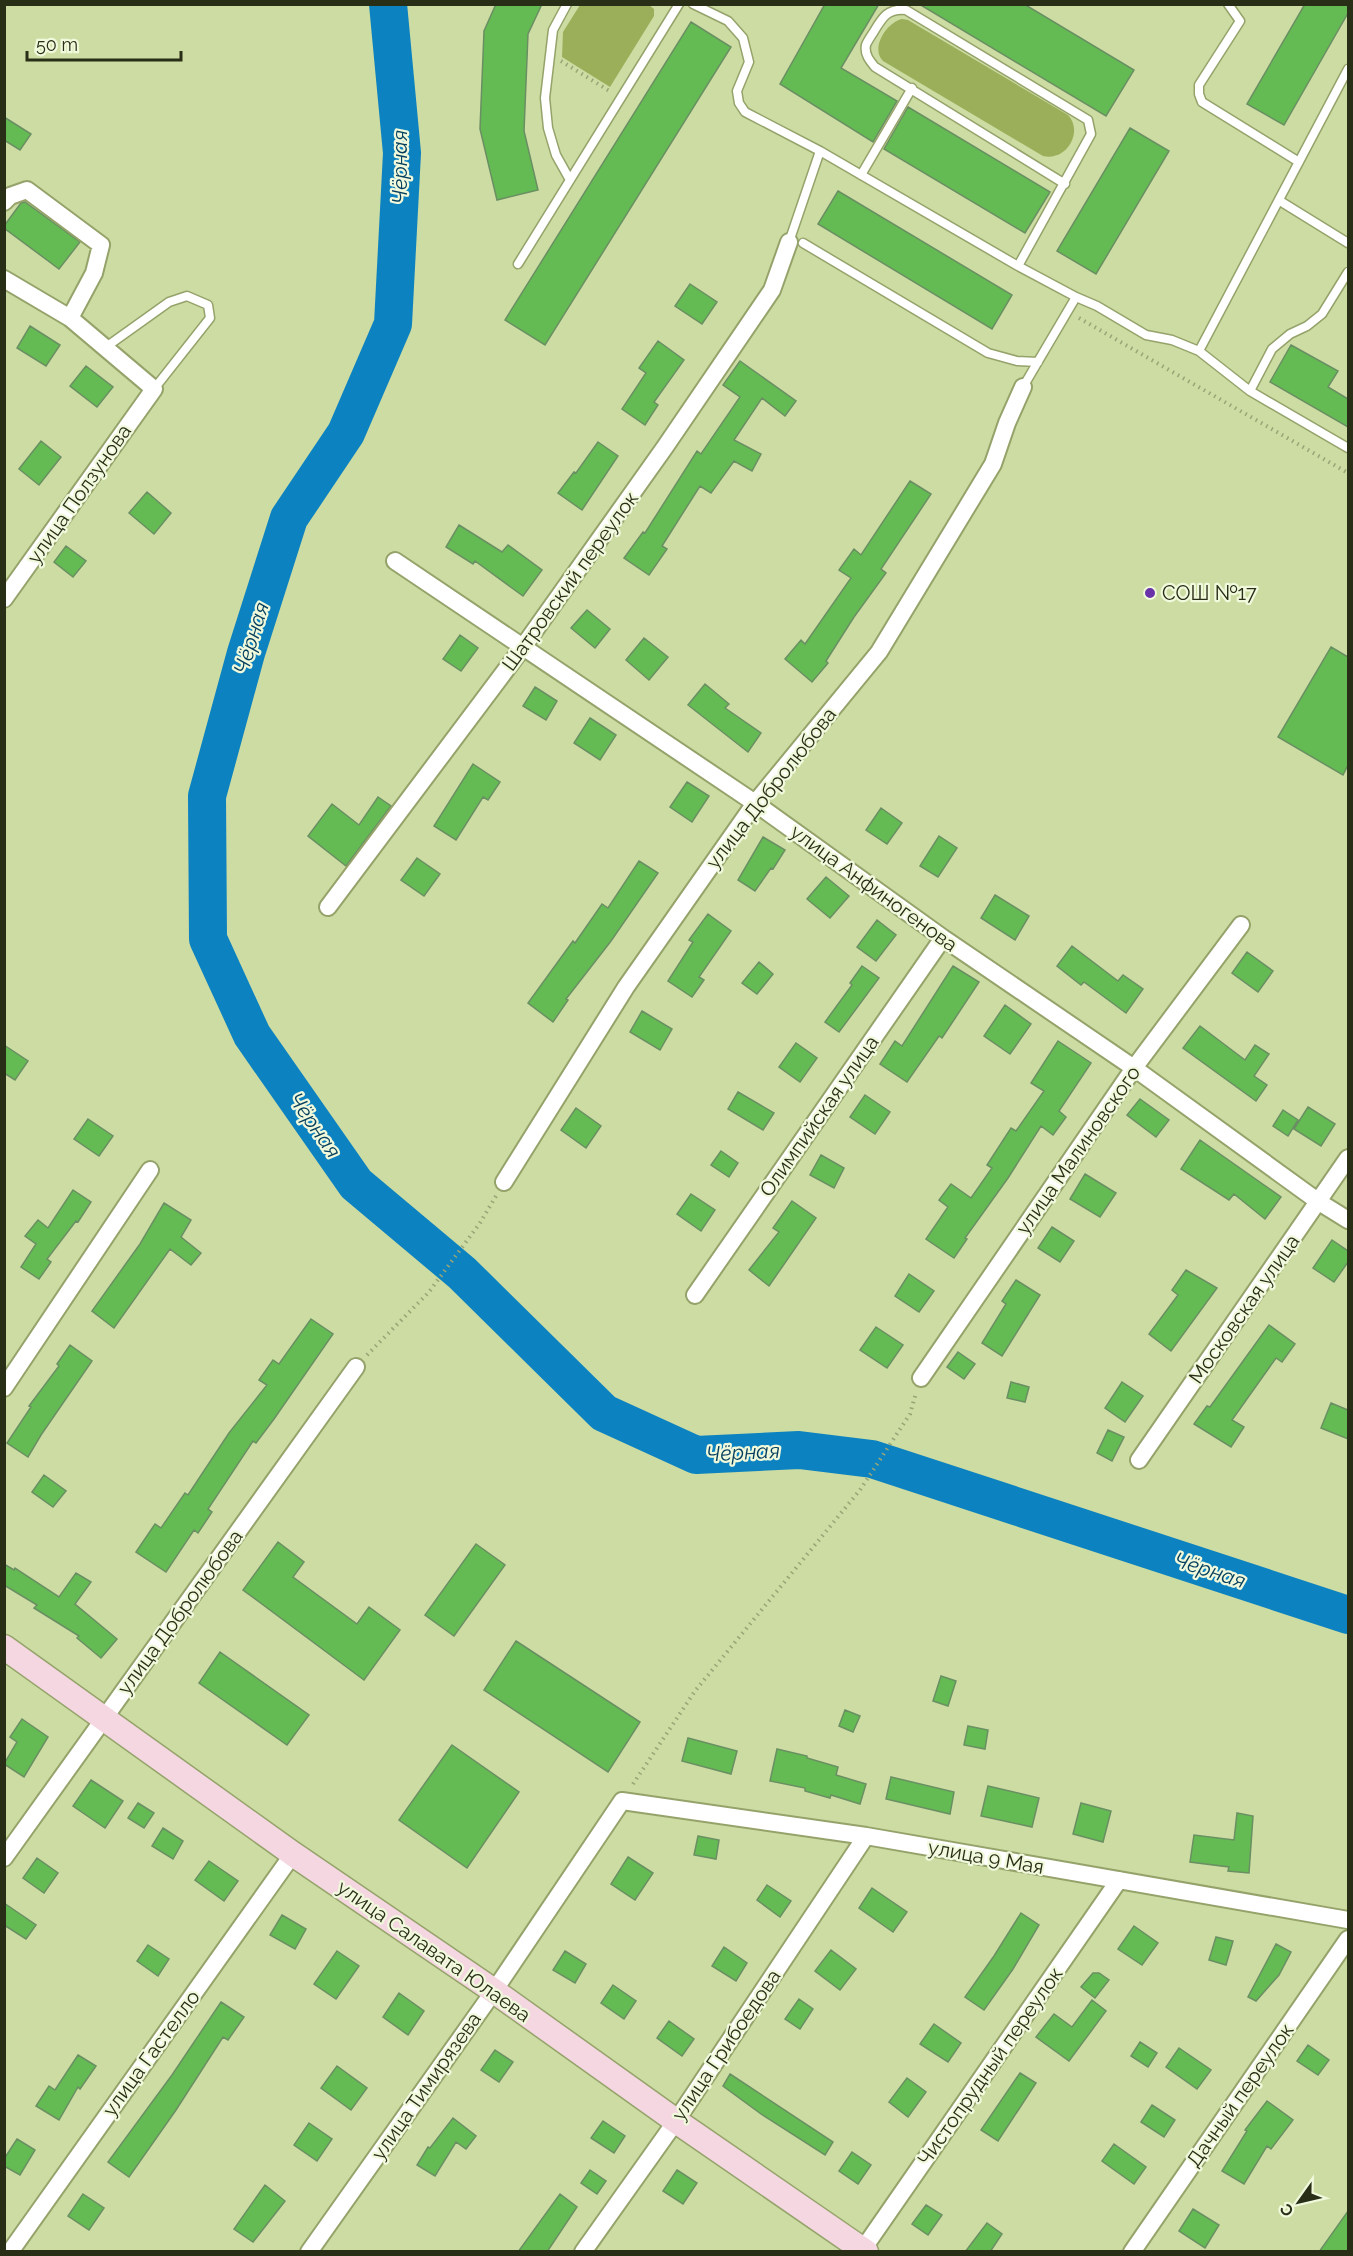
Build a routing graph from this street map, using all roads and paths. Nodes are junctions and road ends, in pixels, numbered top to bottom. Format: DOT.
graph roads {
  1 [pos="567,4"];
  2 [pos="679,4"];
  3 [pos="693,4"];
  4 [pos="1228,4"];
  5 [pos="551,54"];
  6 [pos="1348,70"];
  7 [pos="912,88"];
  8 [pos="621,98"];
  9 [pos="820,151"];
  10 [pos="1299,162"];
  11 [pos="861,175"];
  12 [pos="570,180"];
  13 [pos="1065,184"];
  14 [pos="1280,201"];
  15 [pos="4,202"];
  16 [pos="796,242"];
  17 [pos="1348,243"];
  18 [pos="518,264"];
  19 [pos="1018,266"];
  20 [pos="1348,272"];
  21 [pos="4,279"];
  22 [pos="1076,297"];
  23 [pos="1067,311"];
  24 [pos="70,318"];
  25 [pos="106,347"];
  26 [pos="1199,351"];
  27 [pos="1038,362"];
  28 [pos="1023,387"];
  29 [pos="154,389"];
  30 [pos="1250,391"];
  31 [pos="1348,448"];
  32 [pos="1348,473"];
  33 [pos="395,561"];
  34 [pos="4,598"];
  35 [pos="523,647"];
  36 [pos="755,803"];
  37 [pos="328,907"];
  38 [pos="1241,926"];
  39 [pos="943,938"];
  40 [pos="1134,1068"];
  41 [pos="1348,1158"];
  42 [pos="150,1170"];
  43 [pos="504,1182"];
  44 [pos="1319,1202"];
  45 [pos="1348,1220"];
  46 [pos="695,1295"];
  47 [pos="356,1367"];
  48 [pos="921,1378"];
  49 [pos="4,1388"];
  50 [pos="910,1414"];
  51 [pos="1138,1460"];
  52 [pos="4,1647"];
  53 [pos="104,1719"];
  54 [pos="622,1801"];
  55 [pos="866,1836"];
  56 [pos="293,1854"];
  57 [pos="4,1858"];
  58 [pos="1119,1880"];
  59 [pos="1348,1920"];
  60 [pos="1348,1940"];
  61 [pos="494,1991"];
  62 [pos="676,2121"];
  63 [pos="863,2251"];
  64 [pos="10,2252"];
  65 [pos="309,2252"];
  66 [pos="583,2252"];
  67 [pos="1132,2252"];
  1 -- 5 [label="lane"];
  2 -- 8 [label="lane"];
  3 -- 9 [label="lane"];
  4 -- 10 [label="lane"];
  5 -- 8 [label="path"];
  5 -- 12 [label="lane"];
  6 -- 10 [label="lane"];
  7 -- 11 [label="lane"];
  7 -- 13 [label="lane"];
  7 -- 13 [label="lane"];
  8 -- 12 [label="lane"];
  9 -- 11 [label="lane"];
  9 -- 16 [label="lane"];
  10 -- 14 [label="lane"];
  11 -- 19 [label="lane"];
  12 -- 18 [label="lane"];
  13 -- 19 [label="lane"];
  14 -- 17 [label="lane"];
  14 -- 26 [label="lane"];
  15 -- 24 [label="street"];
  16 -- 27 [label="lane"];
  16 -- 35 [label="street, Шатровский переулок"];
  19 -- 22 [label="lane"];
  20 -- 30 [label="lane"];
  21 -- 24 [label="street"];
  22 -- 23 [label="lane"];
  22 -- 26 [label="lane"];
  23 -- 27 [label="lane"];
  23 -- 32 [label="path"];
  24 -- 25 [label="street"];
  25 -- 29 [label="street"];
  25 -- 29 [label="lane"];
  26 -- 30 [label="lane"];
  27 -- 28 [label="lane"];
  28 -- 36 [label="street, улица Добролюбова"];
  29 -- 34 [label="street, улица Ползунова"];
  30 -- 31 [label="lane"];
  33 -- 35 [label="street, улица Анфиногенова"];
  35 -- 36 [label="street, улица Анфиногенова"];
  35 -- 37 [label="street, Шатровский переулок"];
  36 -- 39 [label="street, улица Анфиногенова"];
  36 -- 43 [label="street, улица Добролюбова"];
  38 -- 40 [label="street, улица Малиновского"];
  39 -- 40 [label="street, улица Анфиногенова"];
  39 -- 46 [label="street, Олимпийская улица"];
  40 -- 44 [label="street, улица Анфиногенова"];
  40 -- 48 [label="street, улица Малиновского"];
  41 -- 44 [label="street, Московская улица"];
  42 -- 49 [label="street"];
  43 -- 47 [label="path"];
  44 -- 45 [label="street, улица Анфиногенова"];
  44 -- 51 [label="street, Московская улица"];
  47 -- 53 [label="street, улица Добролюбова"];
  50 -- 54 [label="path"];
  52 -- 53 [label="street, улица Салавата Юлаева"];
  53 -- 56 [label="street, улица Салавата Юлаева"];
  53 -- 57 [label="street, улица Добролюбова"];
  54 -- 55 [label="street, улица 9 Мая"];
  54 -- 61 [label="street, улица Тимирязева"];
  55 -- 58 [label="street, улица 9 Мая"];
  55 -- 62 [label="street, улица Грибоедова"];
  56 -- 61 [label="street, улица Салавата Юлаева"];
  56 -- 64 [label="street, улица Гастелло"];
  58 -- 59 [label="street, улица 9 Мая"];
  58 -- 63 [label="street, Чистопрудный переулок"];
  60 -- 67 [label="street, Дачный переулок"];
  61 -- 62 [label="street, улица Салавата Юлаева"];
  61 -- 65 [label="street, улица Тимирязева"];
  62 -- 63 [label="street, улица Салавата Юлаева"];
  62 -- 66 [label="street, улица Грибоедова"];
}
